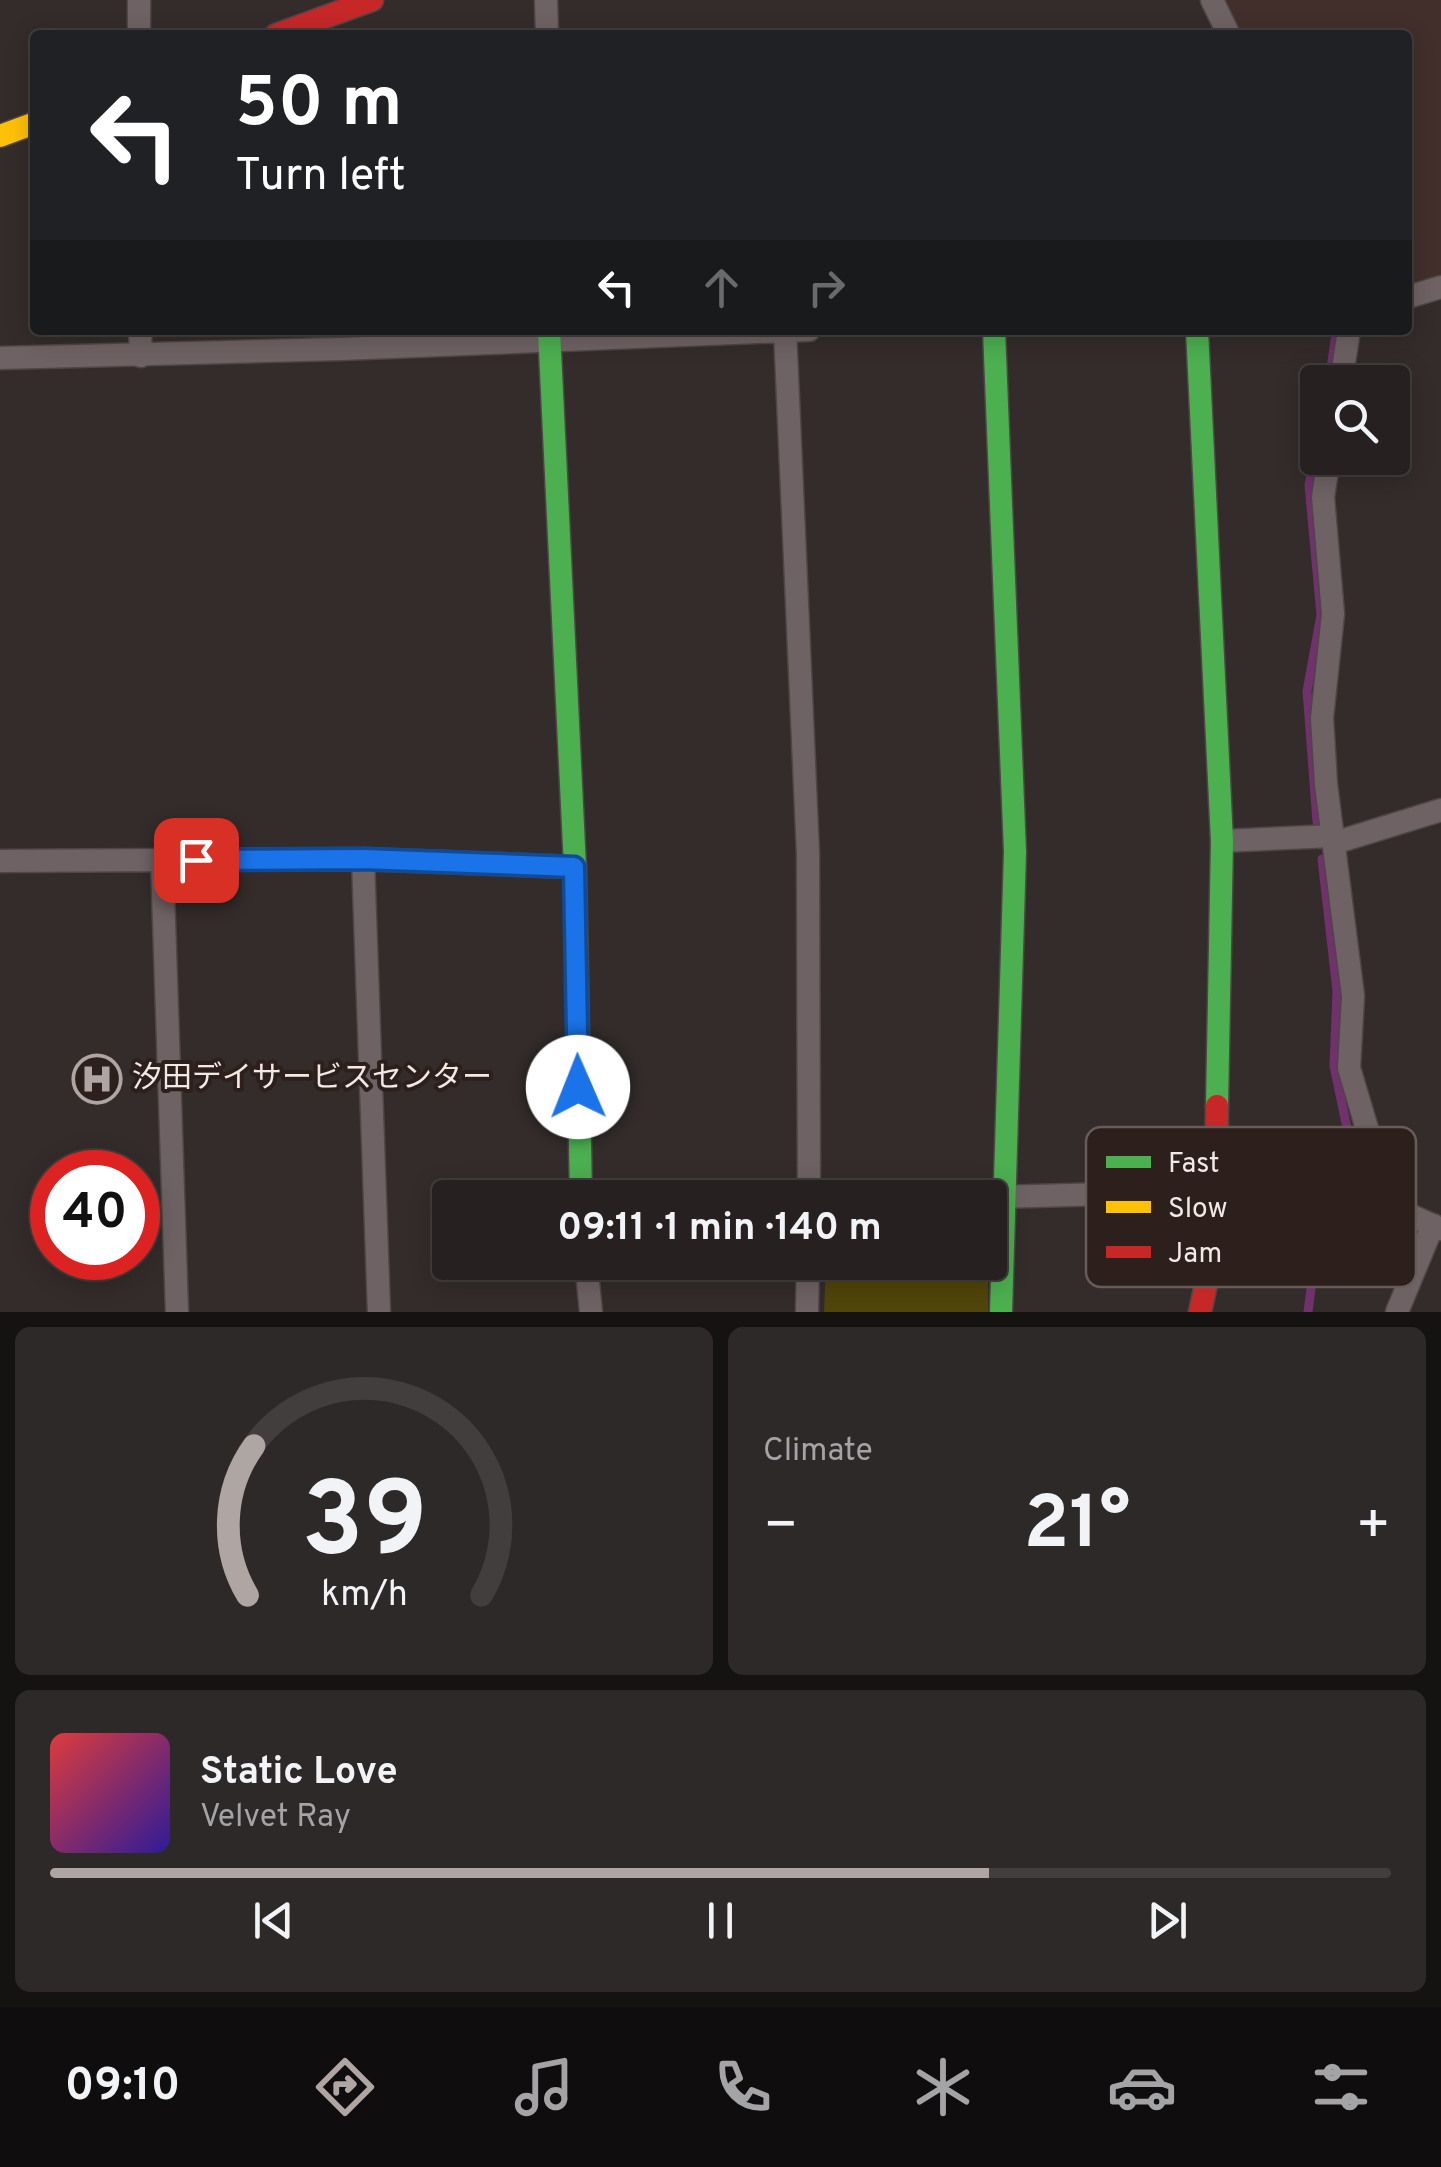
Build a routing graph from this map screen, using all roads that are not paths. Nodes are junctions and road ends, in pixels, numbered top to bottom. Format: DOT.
graph roads {
  1 [pos="139,0"];
  2 [pos="372,0"];
  3 [pos="546,0"];
  4 [pos="1212,0"];
  5 [pos="139,30"];
  6 [pos="290,30"];
  7 [pos="547,30"];
  8 [pos="1227,30"];
  9 [pos="30,126"];
  10 [pos="0,136"];
  11 [pos="1441,286"];
  12 [pos="1412,297"];
  13 [pos="140,335"];
  14 [pos="588,335"];
  15 [pos="785,335"];
  16 [pos="994,335"];
  17 [pos="1197,335"];
  18 [pos="1348,335"];
  19 [pos="549,336"];
  20 [pos="140,356"];
  21 [pos="0,358"];
  22 [pos="1344,365"];
  23 [pos="1326,475"];
  24 [pos="1441,810"];
  25 [pos="1334,840"];
  26 [pos="1222,841"];
  27 [pos="363,859"];
  28 [pos="162,860"];
  29 [pos="0,861"];
  30 [pos="574,867"];
  31 [pos="1217,1127"];
  32 [pos="1367,1127"];
  33 [pos="580,1180"];
  34 [pos="809,1180"];
  35 [pos="1003,1180"];
  36 [pos="1086,1194"];
  37 [pos="1007,1196"];
  38 [pos="1437,1227"];
  39 [pos="1416,1272"];
  40 [pos="588,1280"];
  41 [pos="807,1280"];
  42 [pos="1001,1280"];
  43 [pos="1205,1287"];
  44 [pos="1409,1287"];
  45 [pos="177,1312"];
  46 [pos="379,1312"];
  47 [pos="591,1312"];
  48 [pos="806,1312"];
  49 [pos="1001,1312"];
  50 [pos="1200,1312"];
  51 [pos="1397,1312"];
  1 -- 5 [label="street"];
  2 -- 6 [label="street"];
  3 -- 7 [label="street"];
  4 -- 8 [label="street"];
  9 -- 10 [label="street"];
  11 -- 12 [label="street"];
  13 -- 20 [label="street"];
  14 -- 19 [label="street"];
  15 -- 34 [label="street"];
  16 -- 35 [label="street"];
  17 -- 26 [label="street"];
  18 -- 22 [label="street"];
  19 -- 20 [label="street"];
  19 -- 30 [label="street"];
  20 -- 21 [label="street"];
  23 -- 25 [label="street"];
  24 -- 25 [label="street"];
  25 -- 26 [label="street"];
  25 -- 32 [label="street"];
  26 -- 31 [label="street"];
  27 -- 28 [label="street"];
  27 -- 30 [label="street"];
  27 -- 46 [label="street"];
  28 -- 29 [label="street"];
  28 -- 45 [label="street"];
  30 -- 33 [label="street"];
  36 -- 37 [label="street"];
  38 -- 39 [label="street"];
  40 -- 47 [label="street"];
  41 -- 48 [label="street"];
  42 -- 49 [label="street"];
  43 -- 50 [label="street"];
  44 -- 51 [label="street"];
}
